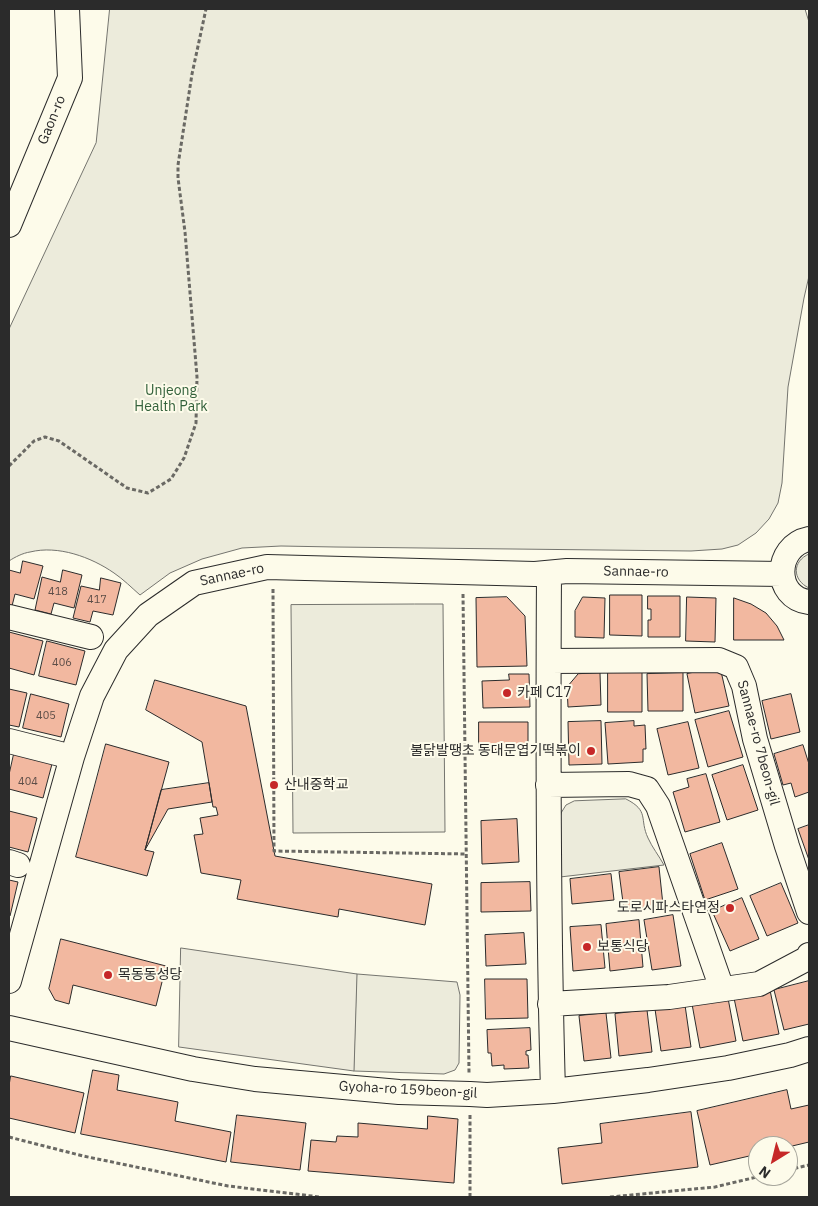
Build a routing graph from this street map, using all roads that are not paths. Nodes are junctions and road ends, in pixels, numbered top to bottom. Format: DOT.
graph roads {
  1 [pos="67,9"];
  2 [pos="9,225"];
  3 [pos="809,540"];
  4 [pos="549,572"];
  5 [pos="782,574"];
  6 [pos="809,602"];
  7 [pos="9,617"];
  8 [pos="91,637"];
  9 [pos="549,661"];
  10 [pos="9,740"];
  11 [pos="72,757"];
  12 [pos="548,785"];
  13 [pos="809,912"];
  14 [pos="809,956"];
  15 [pos="9,980"];
  16 [pos="722,989"];
  17 [pos="550,1004"];
  18 [pos="9,1028"];
  19 [pos="809,1049"];
  20 [pos="552,1091"];
  1 -- 2 [label="street, Gaon-ro"];
  3 -- 5 [label="street"];
  4 -- 5 [label="street, Sannae-ro"];
  4 -- 9 [label="street"];
  4 -- 11 [label="street, Sannae-ro"];
  5 -- 6 [label="street"];
  7 -- 8 [label="street"];
  9 -- 12 [label="street"];
  9 -- 13 [label="street, Sannae-ro 7beon-gil"];
  10 -- 11 [label="street"];
  11 -- 15 [label="street, Sannae-ro"];
  12 -- 16 [label="street"];
  12 -- 17 [label="street"];
  14 -- 16 [label="street"];
  16 -- 17 [label="street"];
  17 -- 20 [label="street"];
  18 -- 20 [label="street, Gyoha-ro 159beon-gil"];
  19 -- 20 [label="street, Gyoha-ro 159beon-gil"];
}
